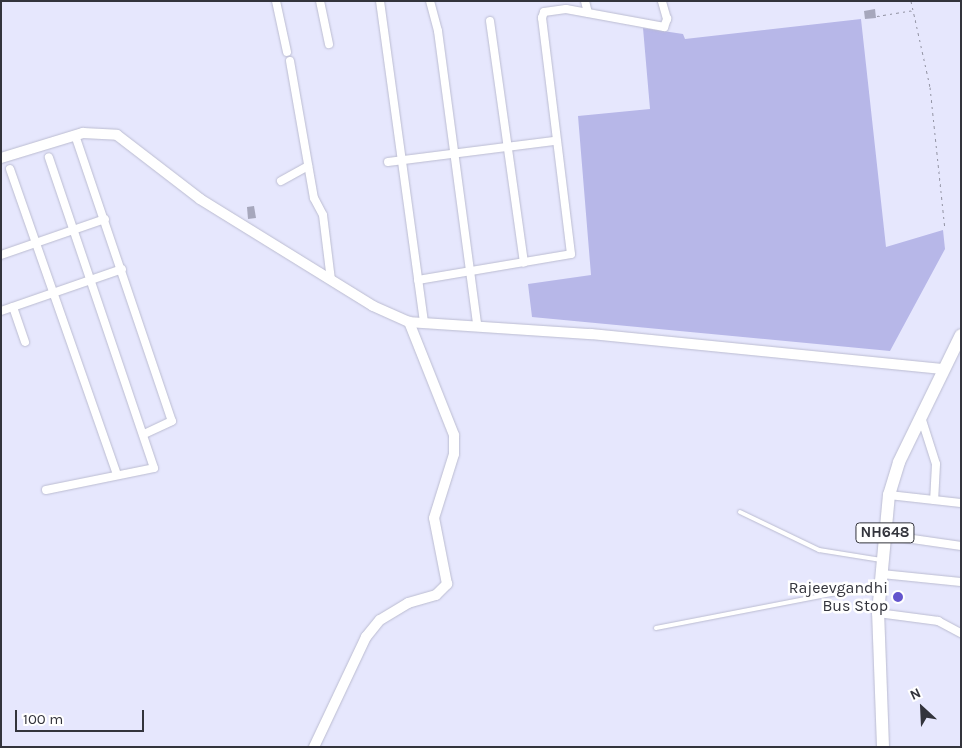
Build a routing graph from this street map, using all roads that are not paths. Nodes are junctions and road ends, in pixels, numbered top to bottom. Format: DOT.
graph roads {
  1 [pos="276,1"];
  2 [pos="320,1"];
  3 [pos="380,1"];
  4 [pos="430,1"];
  5 [pos="585,1"];
  6 [pos="662,1"];
  7 [pos="588,13"];
  8 [pos="490,21"];
  9 [pos="329,44"];
  10 [pos="287,52"];
  11 [pos="290,61"];
  12 [pos="75,135"];
  13 [pos="554,141"];
  14 [pos="506,147"];
  15 [pos="453,154"];
  16 [pos="49,157"];
  17 [pos="1,158"];
  18 [pos="403,160"];
  19 [pos="388,162"];
  20 [pos="308,166"];
  21 [pos="10,169"];
  22 [pos="281,181"];
  23 [pos="105,220"];
  24 [pos="74,230"];
  25 [pos="36,243"];
  26 [pos="1,255"];
  27 [pos="524,263"];
  28 [pos="122,269"];
  29 [pos="471,271"];
  30 [pos="91,280"];
  31 [pos="331,280"];
  32 [pos="418,280"];
  33 [pos="53,293"];
  34 [pos="13,307"];
  35 [pos="1,311"];
  36 [pos="409,322"];
  37 [pos="424,322"];
  38 [pos="477,326"];
  39 [pos="961,335"];
  40 [pos="25,342"];
  41 [pos="942,369"];
  42 [pos="920,416"];
  43 [pos="144,434"];
  44 [pos="116,475"];
  45 [pos="46,490"];
  46 [pos="889,495"];
  47 [pos="934,500"];
  48 [pos="961,503"];
  49 [pos="740,512"];
  50 [pos="885,535"];
  51 [pos="961,546"];
  52 [pos="883,560"];
  53 [pos="882,574"];
  54 [pos="961,582"];
  55 [pos="880,592"];
  56 [pos="878,613"];
  57 [pos="656,628"];
  58 [pos="961,633"];
  59 [pos="314,747"];
  60 [pos="883,747"];
  1 -- 10 [label="street"];
  2 -- 9 [label="street"];
  3 -- 18 [label="street"];
  4 -- 15 [label="street"];
  5 -- 7 [label="street"];
  6 -- 7 [label="street"];
  7 -- 13 [label="street"];
  8 -- 14 [label="street"];
  11 -- 20 [label="street"];
  12 -- 17 [label="street"];
  12 -- 23 [label="street"];
  12 -- 31 [label="street"];
  13 -- 14 [label="street"];
  13 -- 27 [label="street"];
  14 -- 15 [label="street"];
  14 -- 27 [label="street"];
  15 -- 18 [label="street"];
  15 -- 29 [label="street"];
  16 -- 24 [label="street"];
  18 -- 19 [label="street"];
  18 -- 32 [label="street"];
  20 -- 22 [label="street"];
  20 -- 31 [label="street"];
  21 -- 25 [label="street"];
  23 -- 24 [label="street"];
  23 -- 28 [label="street"];
  24 -- 25 [label="street"];
  24 -- 30 [label="street"];
  25 -- 26 [label="street"];
  25 -- 33 [label="street"];
  27 -- 29 [label="street"];
  28 -- 30 [label="street"];
  28 -- 43 [label="street"];
  29 -- 32 [label="street"];
  29 -- 38 [label="street"];
  30 -- 33 [label="street"];
  30 -- 43 [label="street"];
  31 -- 36 [label="street"];
  32 -- 37 [label="street"];
  33 -- 34 [label="street"];
  33 -- 44 [label="street"];
  34 -- 35 [label="street"];
  34 -- 40 [label="street"];
  36 -- 37 [label="street"];
  36 -- 59 [label="street"];
  37 -- 38 [label="street"];
  38 -- 41 [label="street"];
  39 -- 41 [label="highway, NH648"];
  41 -- 42 [label="highway, NH648"];
  42 -- 46 [label="highway, NH648"];
  42 -- 47 [label="street"];
  43 -- 44 [label="street"];
  44 -- 45 [label="street"];
  46 -- 47 [label="street"];
  46 -- 50 [label="highway, NH648"];
  47 -- 48 [label="street"];
  49 -- 52 [label="lane"];
  50 -- 51 [label="street"];
  50 -- 52 [label="highway, NH648"];
  52 -- 53 [label="highway, NH648"];
  53 -- 54 [label="street"];
  53 -- 55 [label="highway, NH648"];
  55 -- 56 [label="highway, NH648"];
  55 -- 57 [label="lane"];
  56 -- 58 [label="street"];
  56 -- 60 [label="highway, NH648"];
}
